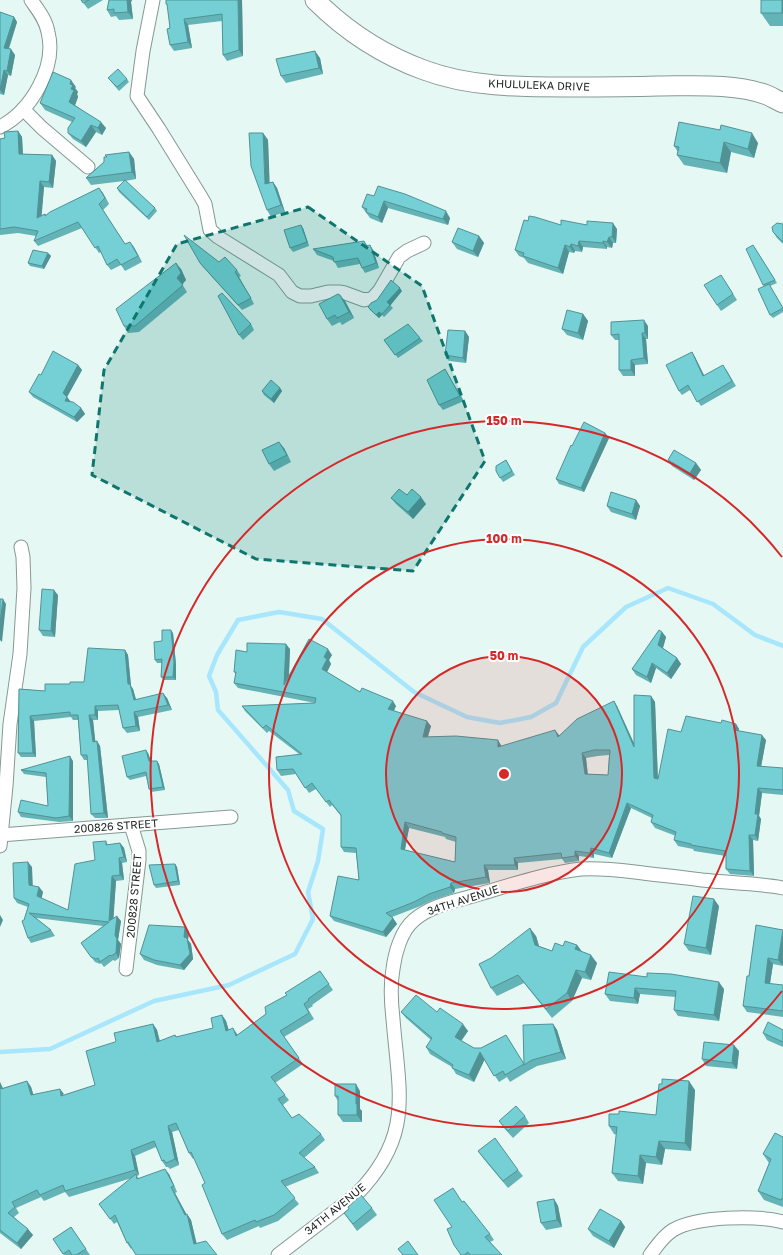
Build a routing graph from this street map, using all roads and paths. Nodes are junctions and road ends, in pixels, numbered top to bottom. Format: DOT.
graph roads {
  1 [pos="31,0"];
  2 [pos="153,0"];
  3 [pos="315,0"];
  4 [pos="783,103"];
  5 [pos="23,109"];
  6 [pos="0,127"];
  7 [pos="88,167"];
  8 [pos="424,243"];
  9 [pos="21,547"];
  10 [pos="231,817"];
  11 [pos="131,825"];
  12 [pos="1,838"];
  13 [pos="783,888"];
  14 [pos="126,969"];
  15 [pos="783,1222"];
  16 [pos="278,1255"];
  17 [pos="650,1255"];
  1 -- 5 [label="street"];
  2 -- 8 [label="street"];
  3 -- 4 [label="street, KHULULEKA DRIVE"];
  5 -- 6 [label="street"];
  5 -- 7 [label="street"];
  9 -- 12 [label="street"];
  10 -- 11 [label="street, 200826 STREET"];
  11 -- 12 [label="street, 200826 STREET"];
  11 -- 14 [label="street, 200828 STREET"];
  13 -- 16 [label="street, 34TH AVENUE"];
  15 -- 17 [label="street"];
}
